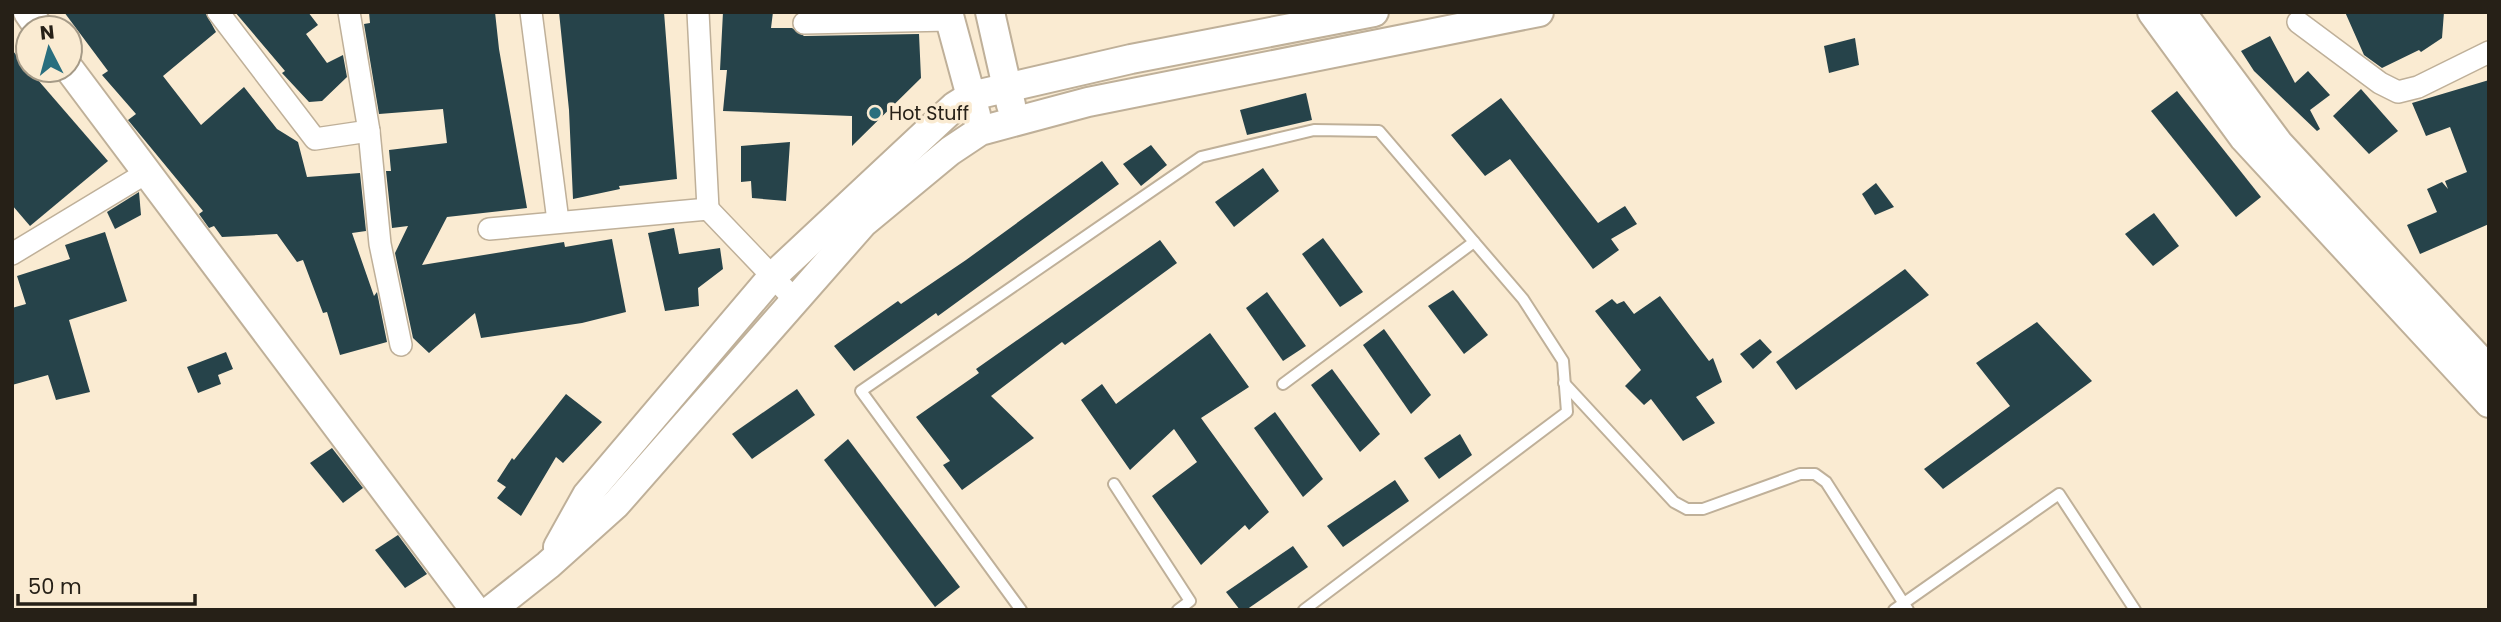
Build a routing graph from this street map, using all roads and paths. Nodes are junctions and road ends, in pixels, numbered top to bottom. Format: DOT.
graph roads {
  1 [pos="218,12"];
  2 [pos="348,12"];
  3 [pos="531,12"];
  4 [pos="698,12"];
  5 [pos="990,12"];
  6 [pos="1374,12"];
  7 [pos="1539,12"];
  8 [pos="2152,12"];
  9 [pos="2181,12"];
  10 [pos="1509,15"];
  11 [pos="949,16"];
  12 [pos="2298,22"];
  13 [pos="804,23"];
  14 [pos="2489,52"];
  15 [pos="80,84"];
  16 [pos="1006,88"];
  17 [pos="971,96"];
  18 [pos="1017,120"];
  19 [pos="369,131"];
  20 [pos="980,131"];
  21 [pos="146,173"];
  22 [pos="708,209"];
  23 [pos="558,221"];
  24 [pos="489,229"];
  25 [pos="1474,242"];
  26 [pos="16,244"];
  27 [pos="2363,251"];
  28 [pos="772,277"];
  29 [pos="796,301"];
  30 [pos="401,345"];
  31 [pos="2489,370"];
  32 [pos="1564,383"];
  33 [pos="1283,384"];
  34 [pos="2489,403"];
  35 [pos="1114,484"];
  36 [pos="548,565"];
  37 [pos="1902,607"];
  38 [pos="475,610"];
  39 [pos="491,610"];
  40 [pos="1021,610"];
  41 [pos="1178,610"];
  42 [pos="1304,610"];
  43 [pos="2135,610"];
  1 -- 19 [label="street"];
  2 -- 19 [label="street"];
  3 -- 23 [label="street"];
  4 -- 22 [label="street"];
  5 -- 16 [label="street"];
  6 -- 16 [label="street"];
  7 -- 10 [label="street"];
  8 -- 27 [label="street"];
  9 -- 27 [label="street"];
  10 -- 18 [label="street"];
  11 -- 13 [label="street"];
  11 -- 17 [label="street"];
  12 -- 14 [label="street"];
  15 -- 21 [label="street"];
  16 -- 17 [label="street"];
  16 -- 18 [label="street"];
  17 -- 20 [label="street"];
  17 -- 28 [label="street"];
  18 -- 20 [label="street"];
  19 -- 30 [label="street"];
  20 -- 29 [label="street"];
  21 -- 26 [label="street"];
  21 -- 38 [label="street"];
  22 -- 23 [label="street"];
  22 -- 28 [label="street"];
  23 -- 24 [label="street"];
  25 -- 32 [label="lane"];
  25 -- 33 [label="lane"];
  25 -- 40 [label="lane"];
  27 -- 31 [label="street"];
  27 -- 34 [label="street"];
  28 -- 29 [label="street"];
  28 -- 36 [label="street"];
  29 -- 36 [label="street"];
  32 -- 37 [label="lane"];
  32 -- 42 [label="lane"];
  35 -- 41 [label="lane"];
  36 -- 39 [label="street"];
  37 -- 43 [label="lane"];
}
